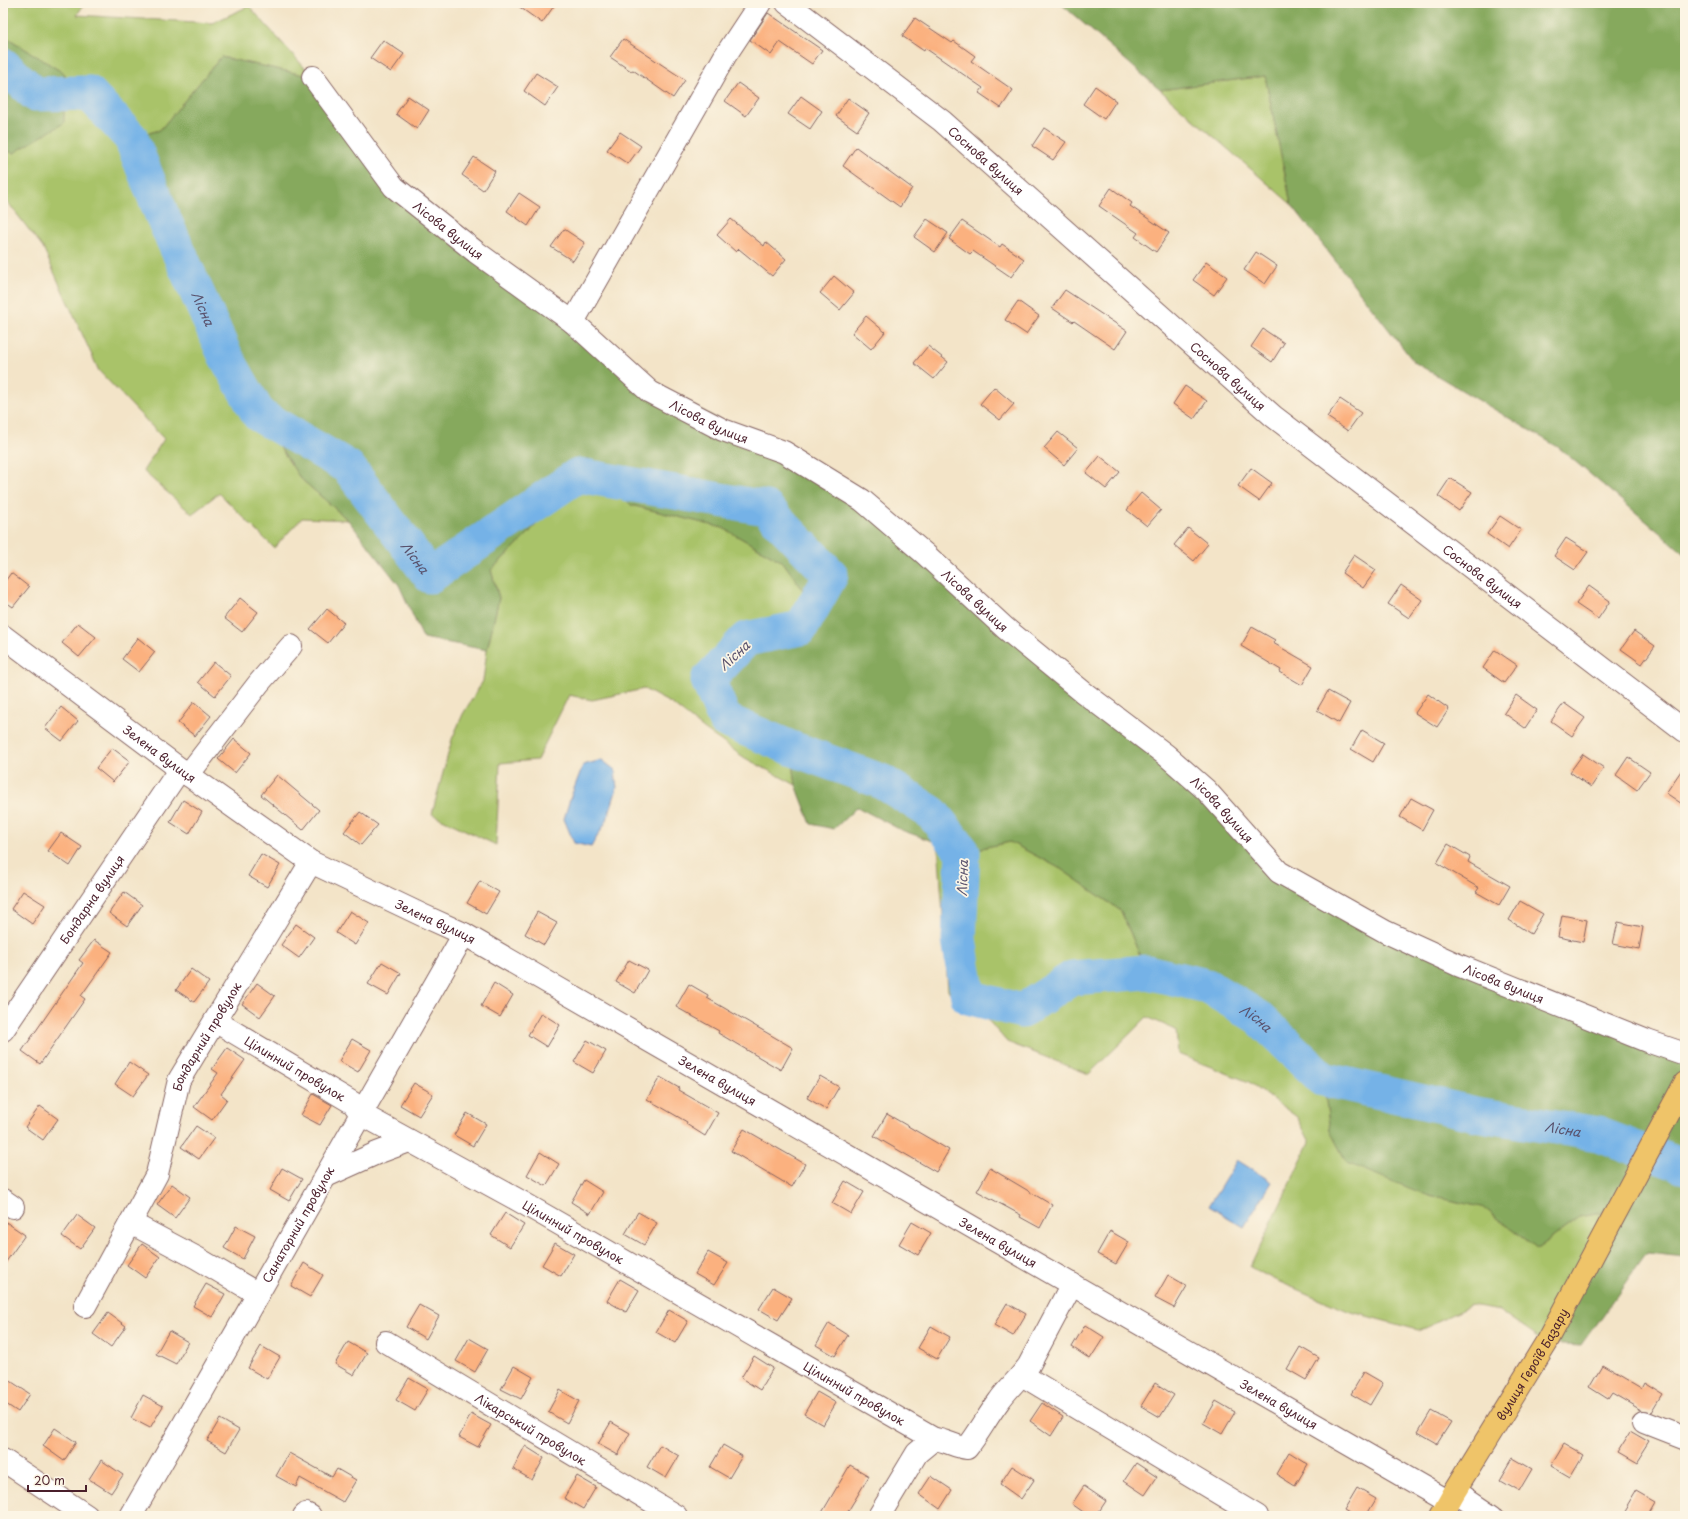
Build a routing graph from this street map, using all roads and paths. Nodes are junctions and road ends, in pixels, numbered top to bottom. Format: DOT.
graph roads {
  1 [pos="760,3"];
  2 [pos="787,3"];
  3 [pos="313,77"];
  4 [pos="572,322"];
  5 [pos="3,636"];
  6 [pos="291,646"];
  7 [pos="1685,731"];
  8 [pos="184,772"];
  9 [pos="311,862"];
  10 [pos="464,934"];
  11 [pos="215,1021"];
  12 [pos="3,1030"];
  13 [pos="1685,1054"];
  14 [pos="1685,1083"];
  15 [pos="361,1114"];
  16 [pos="409,1141"];
  17 [pos="326,1176"];
  18 [pos="131,1223"];
  19 [pos="1072,1284"];
  20 [pos="258,1294"];
  21 [pos="85,1306"];
  22 [pos="386,1342"];
  23 [pos="1022,1375"];
  24 [pos="1644,1422"];
  25 [pos="1685,1438"];
  26 [pos="934,1439"];
  27 [pos="3,1460"];
  28 [pos="1448,1503"];
  29 [pos="87,1516"];
  30 [pos="131,1516"];
  31 [pos="304,1516"];
  32 [pos="310,1516"];
  33 [pos="676,1516"];
  34 [pos="878,1516"];
  35 [pos="1257,1516"];
  36 [pos="1492,1516"];
  1 -- 4 [label="street"];
  2 -- 7 [label="street, Соснова вулиця"];
  3 -- 4 [label="street, Лісова вулиця"];
  4 -- 13 [label="street, Лісова вулиця"];
  5 -- 8 [label="street, Зелена вулиця"];
  6 -- 8 [label="street, Бондарна вулиця"];
  8 -- 9 [label="street, Зелена вулиця"];
  8 -- 12 [label="street, Бондарна вулиця"];
  9 -- 10 [label="street, Зелена вулиця"];
  9 -- 11 [label="street, Бондарний провулок"];
  10 -- 15 [label="street, Санаторний провулок"];
  10 -- 19 [label="street, Зелена вулиця"];
  11 -- 15 [label="street, Цілинний провулок"];
  11 -- 18 [label="street, Бондарний провулок"];
  14 -- 28 [label="main road, вулиця Героїв Базару"];
  15 -- 16 [label="street, Цілинний провулок"];
  15 -- 17 [label="street, Санаторний провулок"];
  16 -- 17 [label="street"];
  16 -- 26 [label="street, Цілинний провулок"];
  17 -- 20 [label="street, Санаторний провулок"];
  18 -- 20 [label="street"];
  18 -- 21 [label="street, Бондарний провулок"];
  19 -- 23 [label="street"];
  19 -- 28 [label="street, Зелена вулиця"];
  20 -- 30 [label="street, Санаторний провулок"];
  22 -- 33 [label="street, Лікарський провулок"];
  23 -- 26 [label="street, Цілинний провулок"];
  23 -- 35 [label="street"];
  24 -- 25 [label="street"];
  26 -- 34 [label="street"];
  27 -- 29 [label="street"];
  28 -- 36 [label="street, Зелена вулиця"];
  31 -- 32 [label="street"];
}
